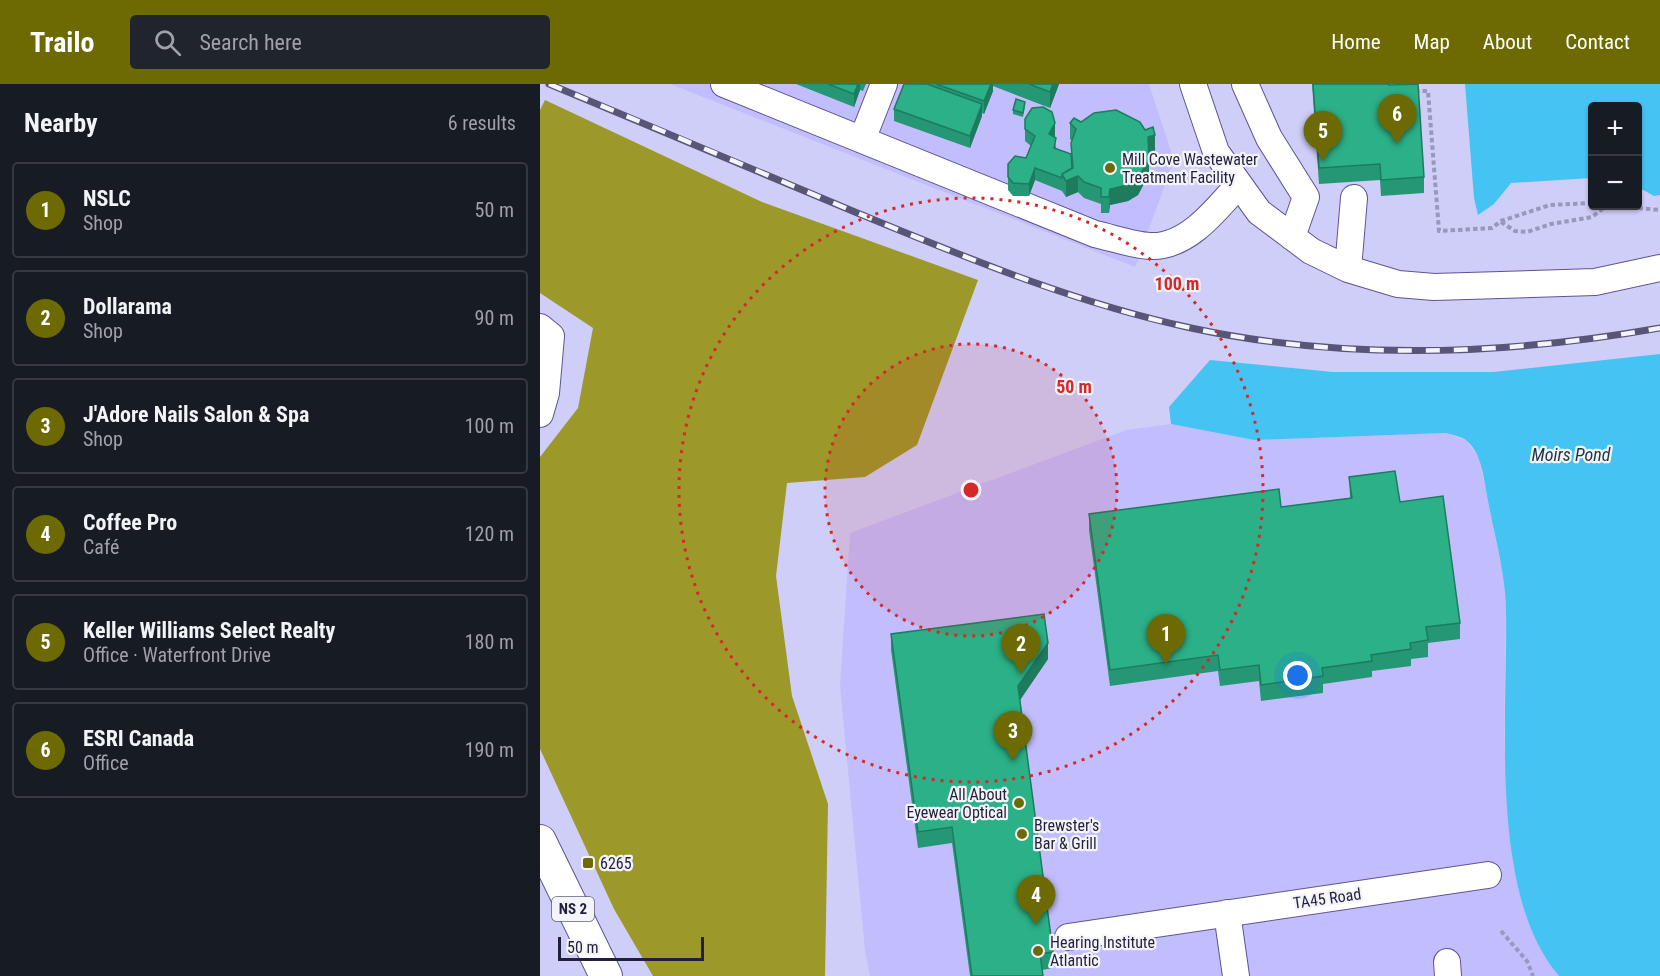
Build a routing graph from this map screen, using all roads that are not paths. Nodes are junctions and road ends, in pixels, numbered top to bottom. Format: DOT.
graph roads {
  1 [pos="724,84"];
  2 [pos="884,84"];
  3 [pos="1193,84"];
  4 [pos="1245,84"];
  5 [pos="862,140"];
  6 [pos="1239,184"];
  7 [pos="1354,198"];
  8 [pos="1292,237"];
  9 [pos="1660,268"];
  10 [pos="1348,269"];
  11 [pos="540,327"];
  12 [pos="540,414"];
  13 [pos="540,841"];
  14 [pos="1488,874"];
  15 [pos="1227,913"];
  16 [pos="1068,937"];
  17 [pos="606,976"];
  18 [pos="1236,976"];
  1 -- 5 [label="street"];
  2 -- 5 [label="street"];
  3 -- 6 [label="street"];
  4 -- 8 [label="street"];
  5 -- 6 [label="street"];
  6 -- 8 [label="street"];
  7 -- 10 [label="street"];
  8 -- 10 [label="street"];
  9 -- 10 [label="street"];
  11 -- 12 [label="street"];
  13 -- 17 [label="main road, NS 2"];
  14 -- 15 [label="street, TA45 Road"];
  15 -- 16 [label="street, TA45 Road"];
  15 -- 18 [label="street"];
}
